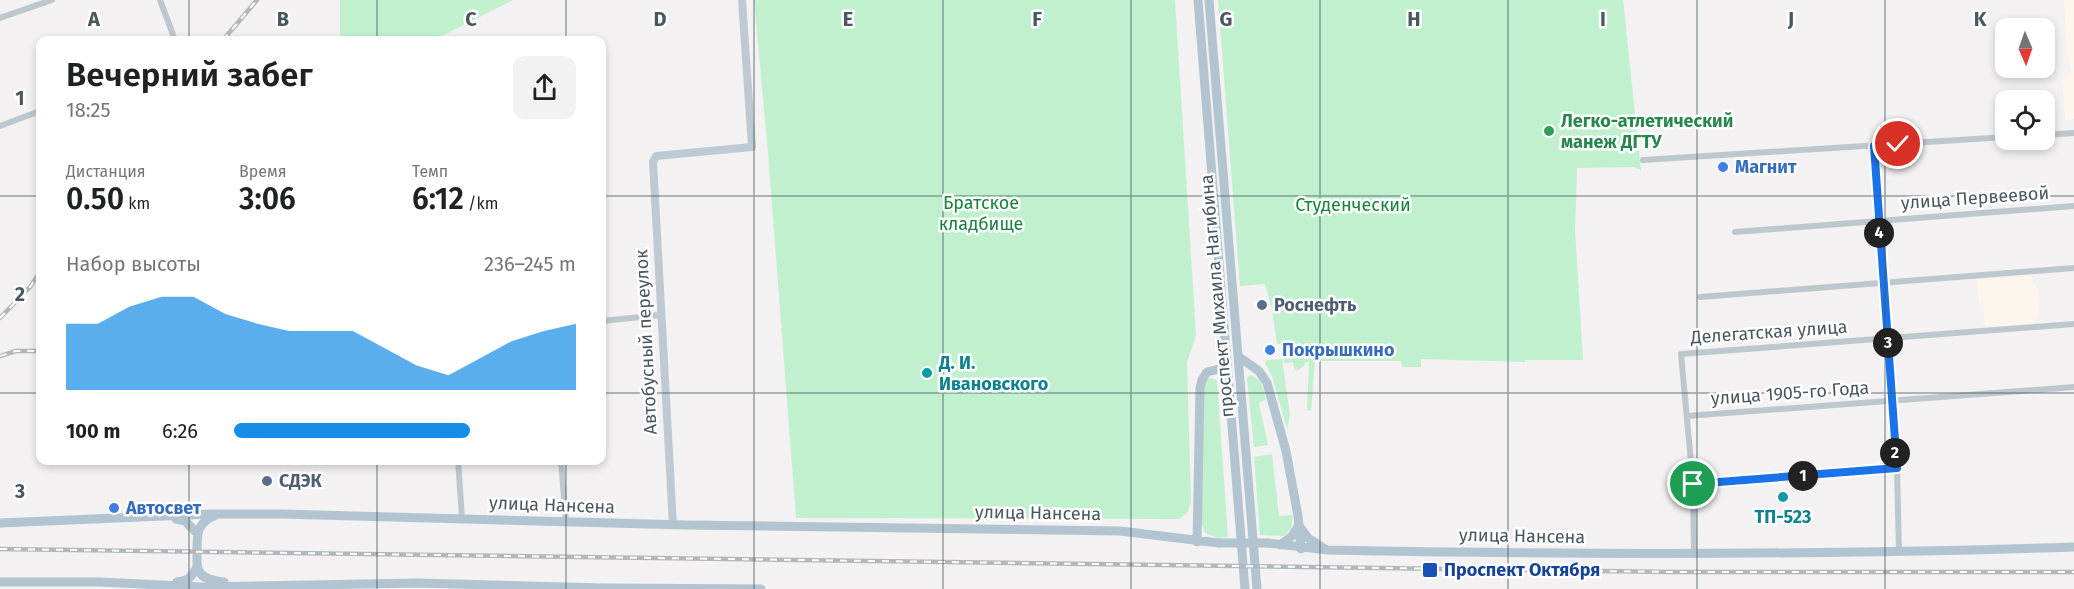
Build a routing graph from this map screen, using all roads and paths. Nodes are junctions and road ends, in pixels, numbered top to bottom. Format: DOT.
graph roads {
  1 [pos="51,0"];
  2 [pos="160,0"];
  3 [pos="742,0"];
  4 [pos="1198,0"];
  5 [pos="1209,0"];
  6 [pos="0,18"];
  7 [pos="174,36"];
  8 [pos="36,112"];
  9 [pos="0,126"];
  10 [pos="2074,133"];
  11 [pos="2055,134"];
  12 [pos="1995,138"];
  13 [pos="1874,146"];
  14 [pos="1643,160"];
  15 [pos="2074,206"];
  16 [pos="1878,221"];
  17 [pos="1735,232"];
  18 [pos="2074,268"];
  19 [pos="1884,283"];
  20 [pos="1700,297"];
  21 [pos="660,315"];
  22 [pos="606,321"];
  23 [pos="2074,324"];
  24 [pos="1888,338"];
  25 [pos="1239,357"];
  26 [pos="1227,367"];
  27 [pos="1253,368"];
  28 [pos="1240,375"];
  29 [pos="2074,387"];
  30 [pos="1892,400"];
  31 [pos="1687,416"];
  32 [pos="458,465"];
  33 [pos="561,465"];
  34 [pos="1897,468"];
  35 [pos="1693,484"];
  36 [pos="219,514"];
  37 [pos="168,517"];
  38 [pos="462,519"];
  39 [pos="566,522"];
  40 [pos="0,523"];
  41 [pos="673,525"];
  42 [pos="1299,525"];
  43 [pos="197,533"];
  44 [pos="1197,542"];
  45 [pos="1280,545"];
  46 [pos="2074,547"];
  47 [pos="1301,549"];
  48 [pos="1328,550"];
  49 [pos="1899,553"];
  50 [pos="1694,555"];
  51 [pos="197,567"];
  52 [pos="0,582"];
  53 [pos="160,585"];
  54 [pos="16,586"];
  55 [pos="100,586"];
  56 [pos="238,586"];
  57 [pos="325,586"];
  58 [pos="186,588"];
  59 [pos="603,588"];
  60 [pos="694,589"];
  61 [pos="761,589"];
  62 [pos="1245,589"];
  63 [pos="1257,589"];
  1 -- 6 [label="street"];
  2 -- 7 [label="street"];
  3 -- 21 [label="street, Автобусный переулок"];
  4 -- 26 [label="main road, проспект Михаила Нагибина"];
  5 -- 25 [label="main road, проспект Михаила Нагибина"];
  8 -- 9 [label="street"];
  10 -- 11 [label="street"];
  12 -- 13 [label="street"];
  13 -- 14 [label="street"];
  13 -- 16 [label="street"];
  15 -- 16 [label="street, улица Первеевой"];
  16 -- 17 [label="street, улица Первеевой"];
  16 -- 19 [label="street"];
  18 -- 19 [label="street"];
  19 -- 20 [label="street"];
  19 -- 24 [label="street"];
  21 -- 22 [label="street"];
  21 -- 41 [label="street, Автобусный переулок"];
  23 -- 24 [label="street, Делегатская улица"];
  24 -- 30 [label="street"];
  24 -- 31 [label="street, Делегатская улица"];
  25 -- 27 [label="main road"];
  25 -- 28 [label="main road, проспект Михаила Нагибина"];
  26 -- 44 [label="main road"];
  26 -- 62 [label="main road, проспект Михаила Нагибина"];
  27 -- 28 [label="main road"];
  27 -- 42 [label="main road"];
  28 -- 63 [label="main road, проспект Михаила Нагибина"];
  29 -- 30 [label="street, улица 1905-го Года"];
  30 -- 31 [label="street, улица 1905-го Года"];
  30 -- 34 [label="street"];
  31 -- 35 [label="street"];
  32 -- 38 [label="street"];
  33 -- 39 [label="street"];
  34 -- 35 [label="street"];
  34 -- 49 [label="street"];
  35 -- 50 [label="street"];
  36 -- 37 [label="main road, улица Нансена"];
  36 -- 38 [label="main road, улица Нансена"];
  36 -- 43 [label="main road"];
  37 -- 40 [label="main road, улица Нансена"];
  37 -- 43 [label="main road"];
  38 -- 39 [label="main road, улица Нансена"];
  39 -- 41 [label="main road, улица Нансена"];
  41 -- 44 [label="main road, улица Нансена"];
  42 -- 45 [label="main road"];
  42 -- 47 [label="main road"];
  42 -- 48 [label="main road"];
  43 -- 51 [label="main road"];
  44 -- 45 [label="main road, улица Нансена, bridge"];
  45 -- 47 [label="main road, улица Нансена"];
  46 -- 49 [label="main road, улица Нансена"];
  47 -- 48 [label="main road, улица Нансена"];
  48 -- 50 [label="main road, улица Нансена"];
  49 -- 50 [label="main road, улица Нансена"];
  51 -- 53 [label="main road"];
  51 -- 56 [label="main road"];
  52 -- 54 [label="main road"];
  53 -- 55 [label="main road"];
  53 -- 58 [label="main road"];
  54 -- 55 [label="main road"];
  56 -- 57 [label="main road"];
  56 -- 58 [label="main road"];
  57 -- 59 [label="main road"];
  59 -- 60 [label="main road"];
  60 -- 61 [label="main road"];
}
